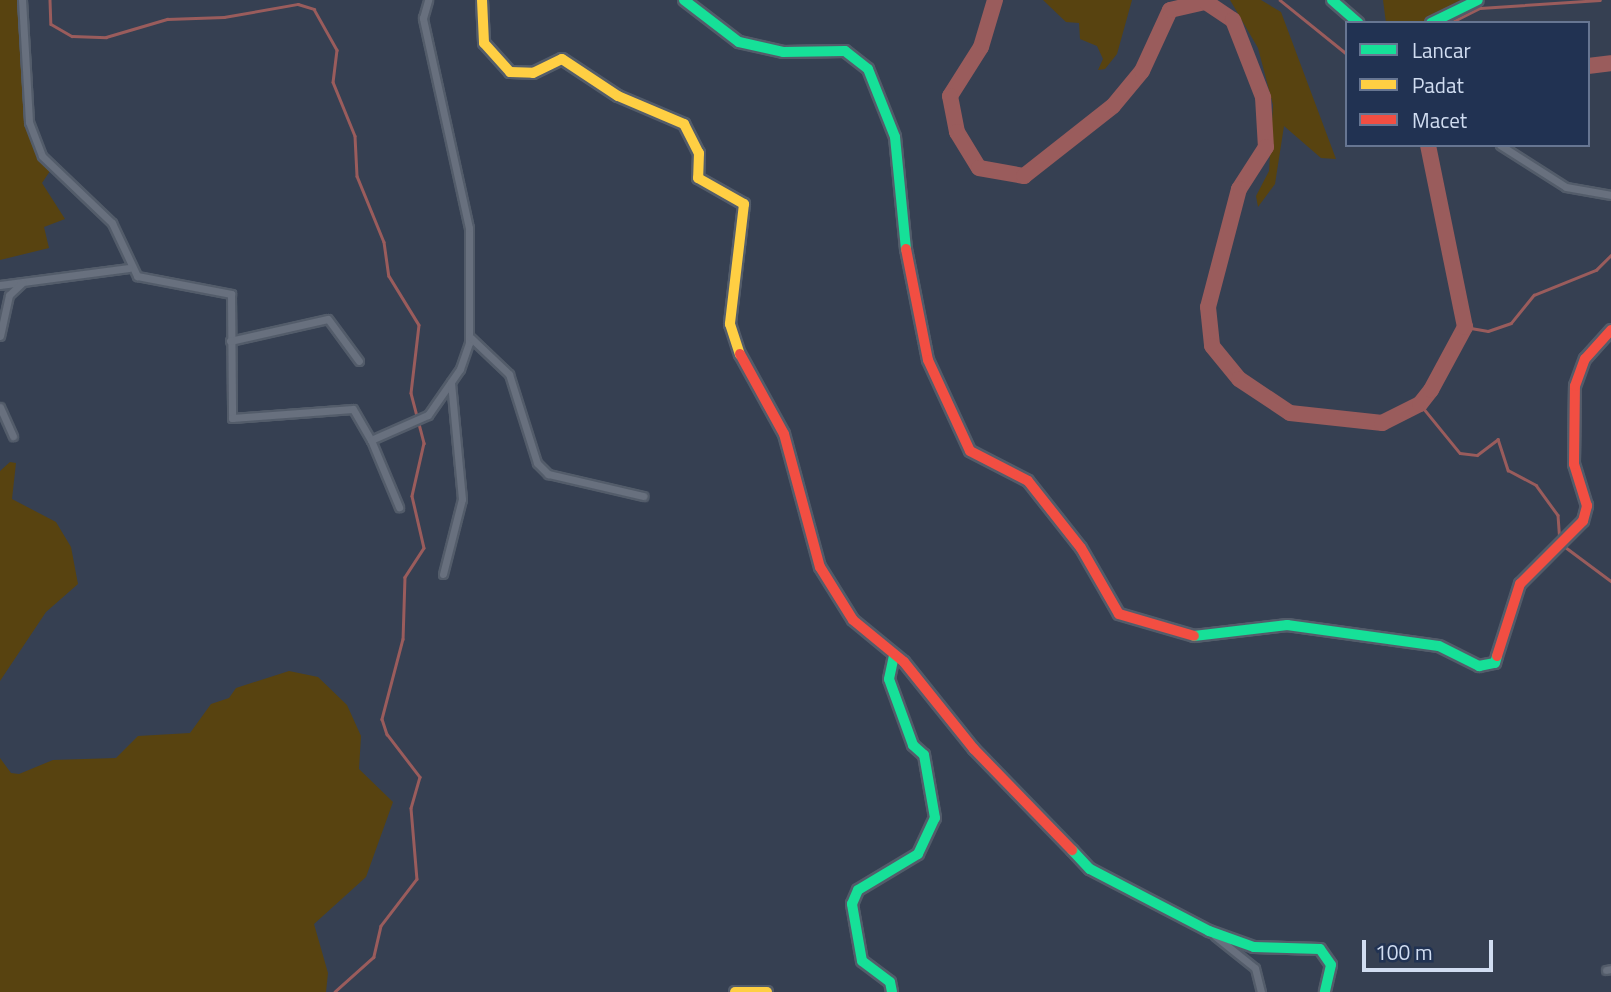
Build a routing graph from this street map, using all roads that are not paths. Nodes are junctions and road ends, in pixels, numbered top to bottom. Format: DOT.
graph roads {
  1 [pos="22,0"];
  2 [pos="428,0"];
  3 [pos="482,0"];
  4 [pos="684,0"];
  5 [pos="1332,0"];
  6 [pos="1478,0"];
  7 [pos="1356,21"];
  8 [pos="1435,21"];
  9 [pos="1503,147"];
  10 [pos="1611,195"];
  11 [pos="129,268"];
  12 [pos="22,283"];
  13 [pos="0,285"];
  14 [pos="1611,330"];
  15 [pos="468,334"];
  16 [pos="0,336"];
  17 [pos="230,341"];
  18 [pos="359,361"];
  19 [pos="451,383"];
  20 [pos="0,407"];
  21 [pos="13,436"];
  22 [pos="371,440"];
  23 [pos="643,496"];
  24 [pos="399,507"];
  25 [pos="443,574"];
  26 [pos="894,656"];
  27 [pos="1209,931"];
  28 [pos="735,992"];
  29 [pos="767,992"];
  30 [pos="892,992"];
  31 [pos="1261,992"];
  32 [pos="1325,992"];
  1 -- 11 [label="street"];
  2 -- 15 [label="street"];
  3 -- 26 [label="main road"];
  4 -- 14 [label="main road"];
  5 -- 7 [label="main road"];
  6 -- 8 [label="main road"];
  9 -- 10 [label="street"];
  11 -- 12 [label="street"];
  11 -- 17 [label="street"];
  12 -- 13 [label="street"];
  12 -- 16 [label="street"];
  15 -- 19 [label="street"];
  15 -- 23 [label="street"];
  17 -- 18 [label="street"];
  17 -- 22 [label="street"];
  19 -- 22 [label="street"];
  19 -- 25 [label="street"];
  20 -- 21 [label="street"];
  22 -- 24 [label="street"];
  26 -- 27 [label="main road"];
  26 -- 30 [label="main road"];
  27 -- 31 [label="street"];
  27 -- 32 [label="main road"];
  28 -- 29 [label="main road"];
}
